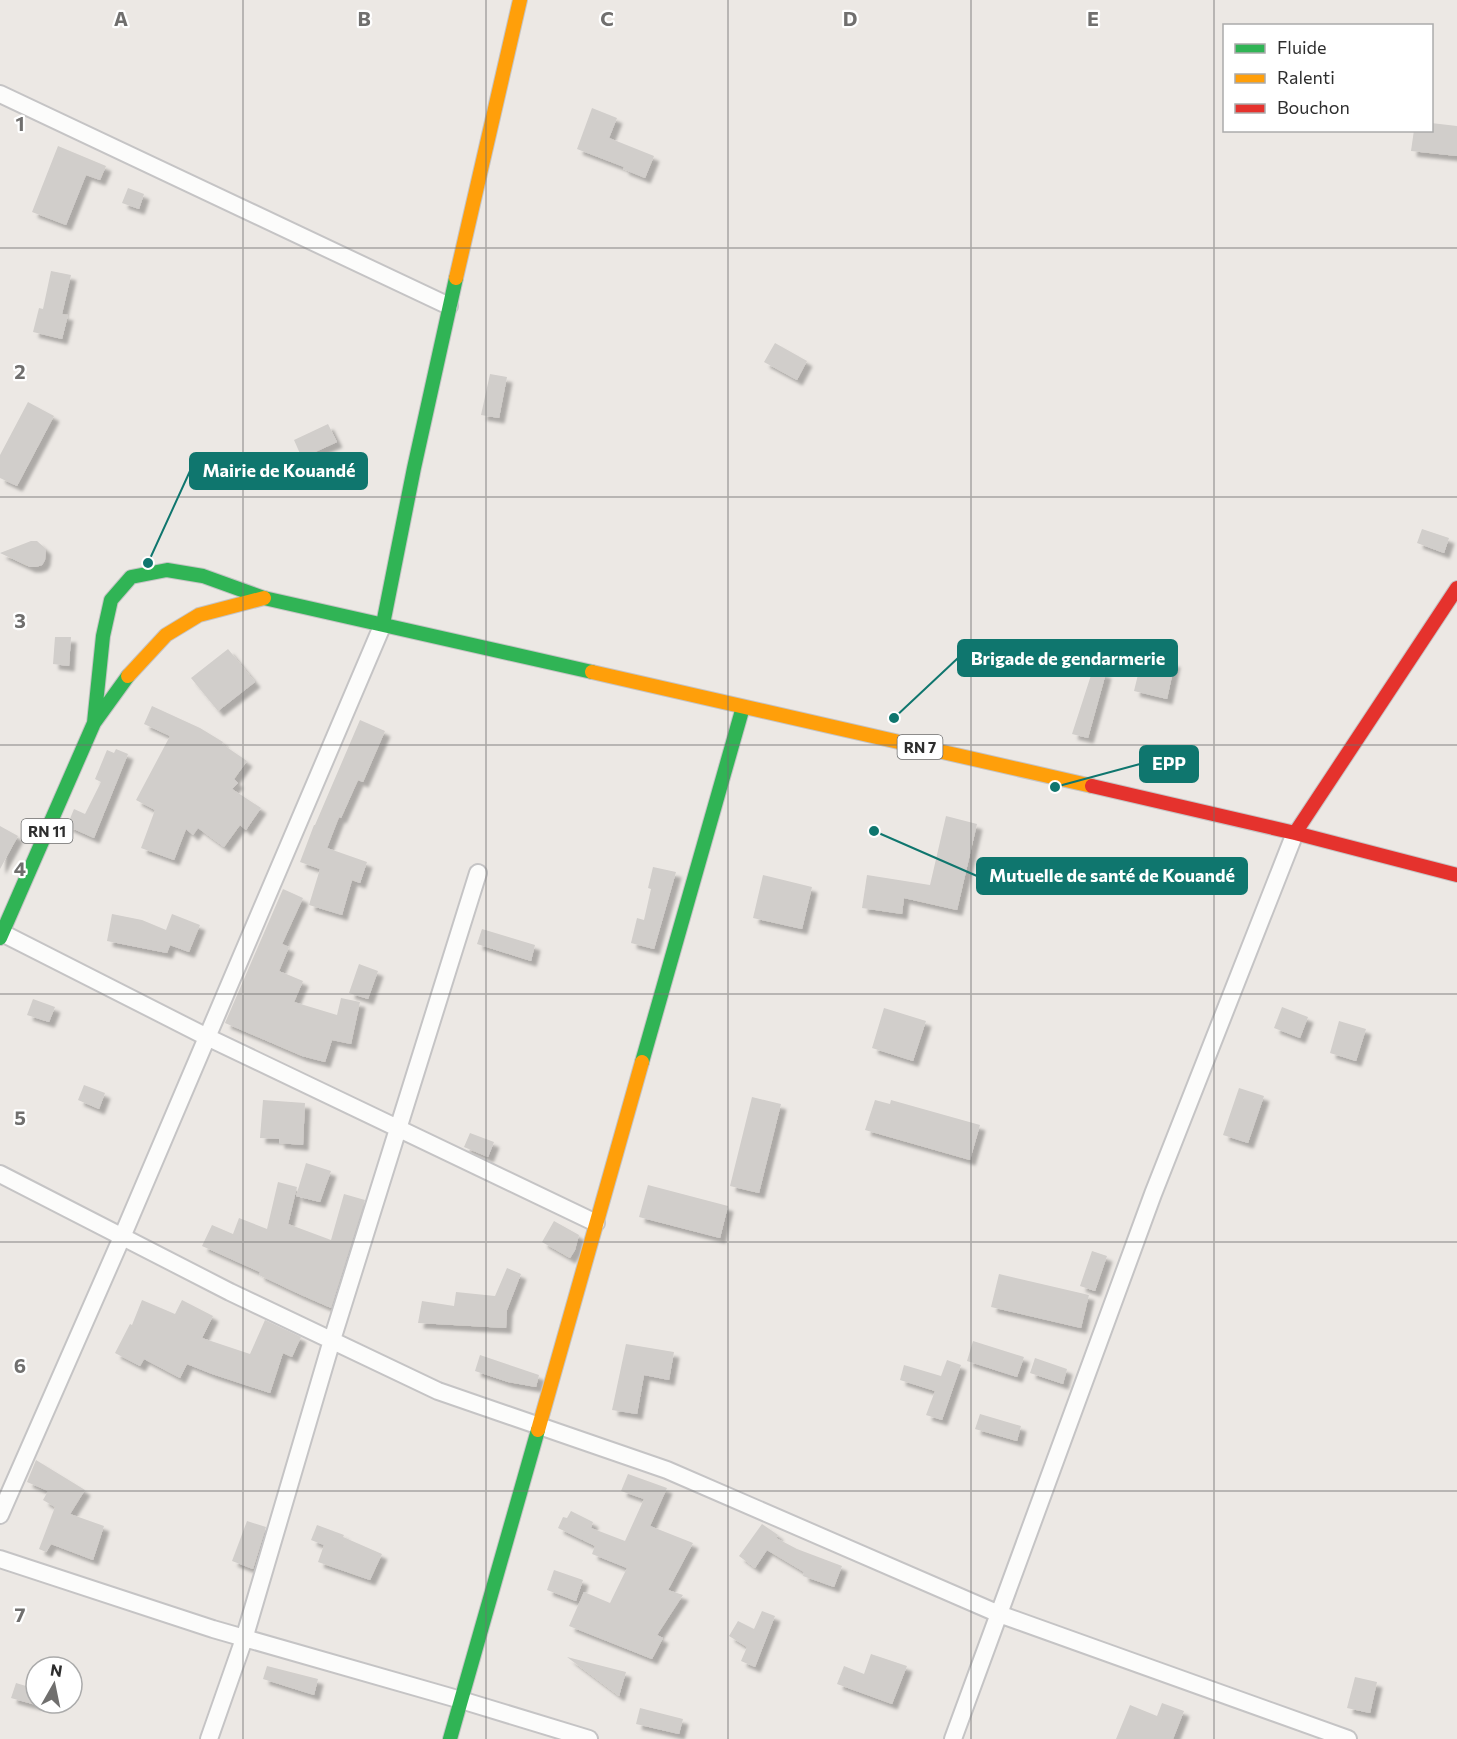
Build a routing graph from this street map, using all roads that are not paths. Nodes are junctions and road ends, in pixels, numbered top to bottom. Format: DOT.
graph roads {
  1 [pos="520,0"];
  2 [pos="0,94"];
  3 [pos="449,306"];
  4 [pos="1457,588"];
  5 [pos="264,598"];
  6 [pos="383,624"];
  7 [pos="743,707"];
  8 [pos="94,723"];
  9 [pos="1295,833"];
  10 [pos="478,873"];
  11 [pos="1457,874"];
  12 [pos="1,934"];
  13 [pos="207,1037"];
  14 [pos="398,1128"];
  15 [pos="0,1174"];
  16 [pos="596,1223"];
  17 [pos="122,1237"];
  18 [pos="332,1340"];
  19 [pos="538,1426"];
  20 [pos="0,1515"];
  21 [pos="0,1559"];
  22 [pos="999,1614"];
  23 [pos="244,1639"];
  24 [pos="461,1700"];
  25 [pos="209,1739"];
  26 [pos="450,1739"];
  27 [pos="588,1739"];
  28 [pos="953,1739"];
  29 [pos="1348,1739"];
  1 -- 3 [label="main road"];
  2 -- 3 [label="street"];
  3 -- 6 [label="main road"];
  4 -- 9 [label="main road"];
  5 -- 6 [label="main road, RN 11"];
  5 -- 8 [label="main road, RN 11"];
  5 -- 8 [label="main road, RN 11"];
  6 -- 7 [label="main road, RN 7"];
  6 -- 13 [label="street"];
  7 -- 9 [label="main road, RN 7"];
  7 -- 16 [label="main road"];
  8 -- 12 [label="main road, RN 11"];
  9 -- 11 [label="main road, RN 7"];
  9 -- 22 [label="street"];
  10 -- 14 [label="street"];
  12 -- 13 [label="street"];
  13 -- 14 [label="street"];
  13 -- 17 [label="street"];
  14 -- 16 [label="street"];
  14 -- 18 [label="street"];
  15 -- 17 [label="street"];
  16 -- 19 [label="main road"];
  17 -- 18 [label="street"];
  17 -- 20 [label="street"];
  18 -- 19 [label="street"];
  18 -- 23 [label="street"];
  19 -- 22 [label="street"];
  19 -- 24 [label="main road"];
  21 -- 23 [label="street"];
  22 -- 28 [label="street"];
  22 -- 29 [label="street"];
  23 -- 24 [label="street"];
  23 -- 25 [label="street"];
  24 -- 26 [label="main road"];
  24 -- 27 [label="street"];
}
